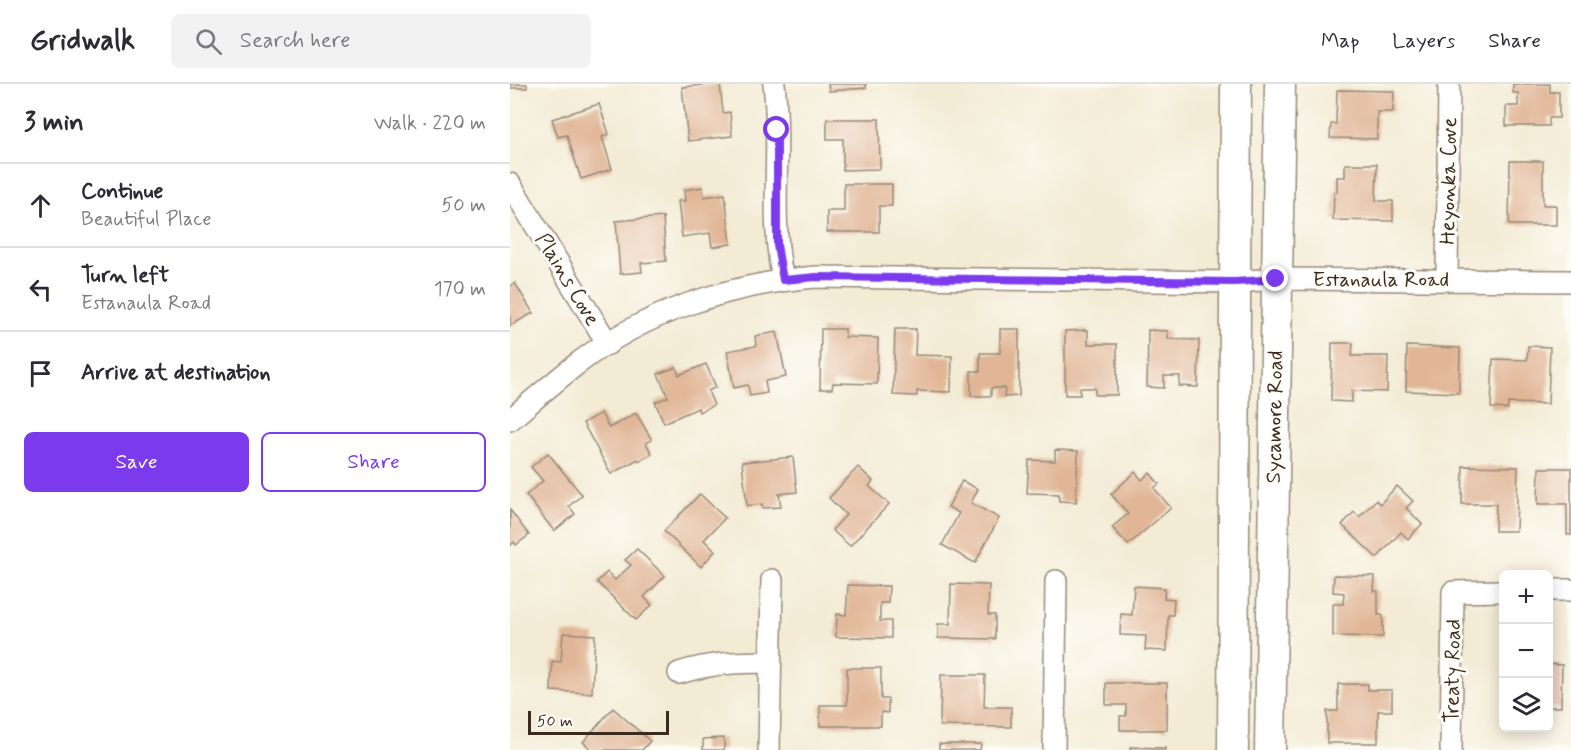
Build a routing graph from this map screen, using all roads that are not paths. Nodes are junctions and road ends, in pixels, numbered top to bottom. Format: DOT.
graph roads {
  1 [pos="774,84"];
  2 [pos="1236,84"];
  3 [pos="1280,84"];
  4 [pos="1449,84"];
  5 [pos="510,184"];
  6 [pos="1276,279"];
  7 [pos="1447,279"];
  8 [pos="783,280"];
  9 [pos="1571,281"];
  10 [pos="1235,282"];
  11 [pos="608,344"];
  12 [pos="510,420"];
  13 [pos="772,580"];
  14 [pos="1056,581"];
  15 [pos="1553,590"];
  16 [pos="1571,590"];
  17 [pos="1499,591"];
  18 [pos="770,662"];
  19 [pos="679,673"];
  20 [pos="769,750"];
  21 [pos="1054,750"];
  22 [pos="1233,750"];
  23 [pos="1270,750"];
  24 [pos="1451,750"];
  1 -- 8 [label="street"];
  2 -- 10 [label="street, Sycamore Road"];
  3 -- 6 [label="street, Sycamore Road"];
  4 -- 7 [label="street, Heyonka Cove"];
  5 -- 11 [label="street, Plains Cove"];
  6 -- 7 [label="street, Estanaula Road"];
  6 -- 10 [label="street, Estanaula Road"];
  6 -- 23 [label="street, Sycamore Road"];
  7 -- 9 [label="street, Estanaula Road"];
  8 -- 10 [label="street, Estanaula Road"];
  8 -- 11 [label="street, Estanaula Road"];
  10 -- 22 [label="street, Sycamore Road"];
  11 -- 12 [label="street, Estanaula Road"];
  13 -- 18 [label="street"];
  14 -- 21 [label="street"];
  15 -- 16 [label="street"];
  17 -- 24 [label="street, Treaty Road"];
  18 -- 19 [label="street"];
  18 -- 20 [label="street"];
}
